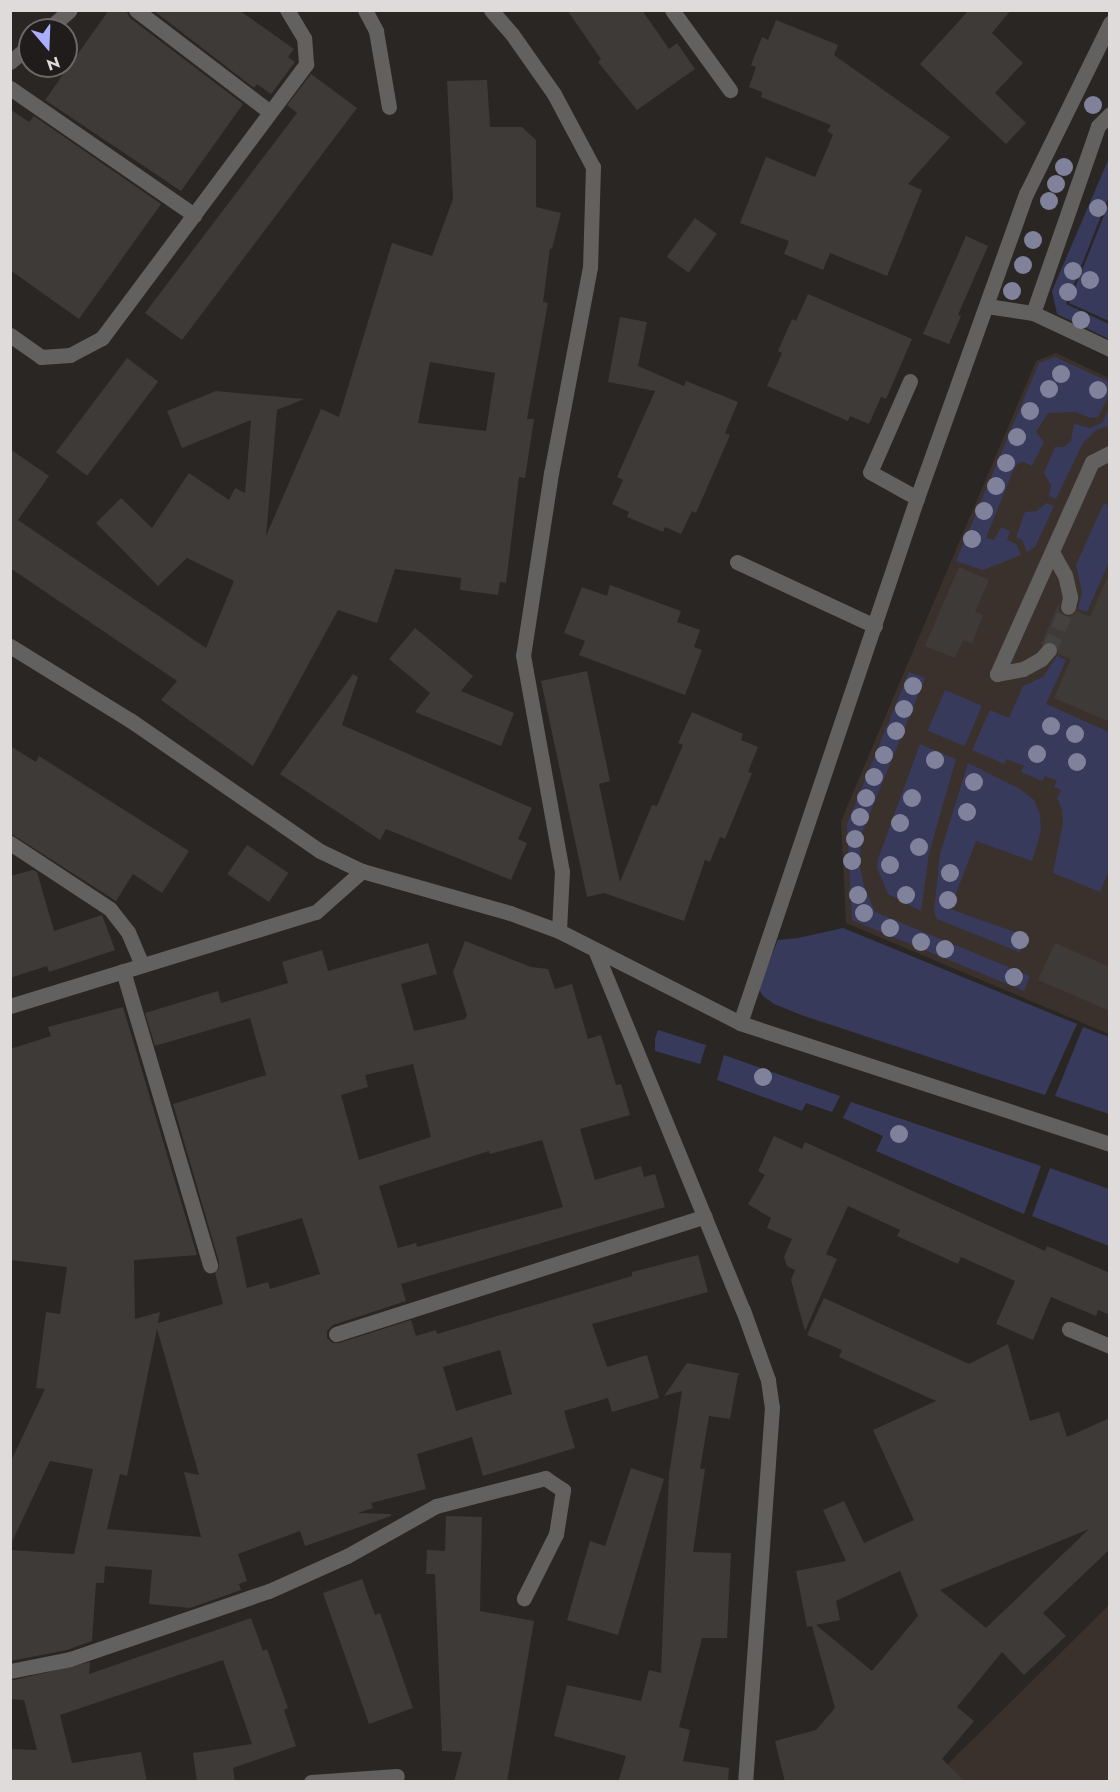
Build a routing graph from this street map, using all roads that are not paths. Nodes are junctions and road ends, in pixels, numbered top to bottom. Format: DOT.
graph roads {
  1 [pos="136,10"];
  2 [pos="287,10"];
  3 [pos="365,10"];
  4 [pos="490,10"];
  5 [pos="672,10"];
  6 [pos="1110,23"];
  7 [pos="10,88"];
  8 [pos="730,90"];
  9 [pos="389,107"];
  10 [pos="270,112"];
  11 [pos="1110,114"];
  12 [pos="194,215"];
  13 [pos="987,306"];
  14 [pos="1033,313"];
  15 [pos="10,335"];
  16 [pos="1110,349"];
  17 [pos="910,381"];
  18 [pos="1110,453"];
  19 [pos="917,498"];
  20 [pos="1053,552"];
  21 [pos="737,562"];
  22 [pos="1068,607"];
  23 [pos="875,626"];
  24 [pos="10,646"];
  25 [pos="1049,650"];
  26 [pos="10,843"];
  27 [pos="362,870"];
  28 [pos="559,931"];
  29 [pos="596,950"];
  30 [pos="142,965"];
  31 [pos="123,971"];
  32 [pos="10,1006"];
  33 [pos="740,1023"];
  34 [pos="1110,1144"];
  35 [pos="705,1216"];
  36 [pos="210,1265"];
  37 [pos="1069,1329"];
  38 [pos="336,1334"];
  39 [pos="1110,1346"];
  40 [pos="524,1598"];
  41 [pos="10,1671"];
  42 [pos="397,1776"];
  43 [pos="311,1782"];
  44 [pos="745,1782"];
  1 -- 10 [label="street"];
  2 -- 10 [label="street"];
  3 -- 9 [label="street"];
  4 -- 28 [label="street"];
  5 -- 8 [label="street"];
  6 -- 13 [label="street"];
  7 -- 12 [label="street"];
  10 -- 12 [label="street"];
  11 -- 14 [label="street"];
  12 -- 15 [label="street"];
  13 -- 14 [label="street"];
  13 -- 19 [label="street"];
  14 -- 16 [label="street"];
  17 -- 19 [label="street"];
  18 -- 20 [label="street"];
  19 -- 23 [label="street"];
  20 -- 22 [label="street"];
  20 -- 25 [label="street"];
  21 -- 23 [label="street"];
  23 -- 33 [label="street"];
  24 -- 27 [label="street"];
  26 -- 30 [label="street"];
  27 -- 28 [label="street"];
  27 -- 30 [label="street"];
  28 -- 29 [label="street"];
  29 -- 33 [label="street"];
  29 -- 35 [label="street"];
  30 -- 31 [label="street"];
  31 -- 32 [label="street"];
  31 -- 36 [label="street"];
  33 -- 34 [label="street"];
  35 -- 38 [label="street"];
  35 -- 44 [label="street"];
  37 -- 39 [label="street"];
  40 -- 41 [label="street"];
  42 -- 43 [label="street"];
}
